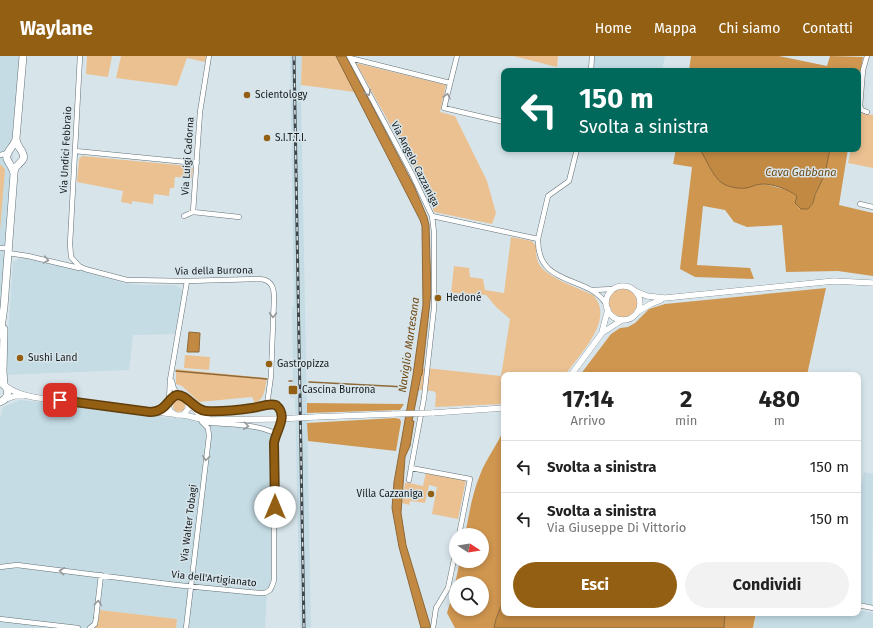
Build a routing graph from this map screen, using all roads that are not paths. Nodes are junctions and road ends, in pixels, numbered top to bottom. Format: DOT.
graph roads {
  1 [pos="23,56"];
  2 [pos="80,56"];
  3 [pos="209,56"];
  4 [pos="456,56"];
  5 [pos="592,56"];
  6 [pos="867,56"];
  7 [pos="350,57"];
  8 [pos="591,68"];
  9 [pos="450,83"];
  10 [pos="861,94"];
  11 [pos="861,108"];
  12 [pos="867,112"];
  13 [pos="501,121"];
  14 [pos="75,151"];
  15 [pos="576,152"];
  16 [pos="9,156"];
  17 [pos="197,163"];
  18 [pos="860,204"];
  19 [pos="873,207"];
  20 [pos="193,212"];
  21 [pos="184,216"];
  22 [pos="432,216"];
  23 [pos="239,217"];
  24 [pos="538,239"];
  25 [pos="0,248"];
  26 [pos="8,251"];
  27 [pos="71,255"];
  28 [pos="62,264"];
  29 [pos="85,269"];
  30 [pos="187,281"];
  31 [pos="873,283"];
  32 [pos="589,289"];
  33 [pos="614,289"];
  34 [pos="635,291"];
  35 [pos="665,298"];
  36 [pos="607,306"];
  37 [pos="4,307"];
  38 [pos="637,312"];
  39 [pos="622,320"];
  40 [pos="602,333"];
  41 [pos="0,335"];
  42 [pos="573,372"];
  43 [pos="171,375"];
  44 [pos="4,385"];
  45 [pos="179,395"];
  46 [pos="31,396"];
  47 [pos="3,400"];
  48 [pos="169,402"];
  49 [pos="188,402"];
  50 [pos="267,405"];
  51 [pos="501,408"];
  52 [pos="154,412"];
  53 [pos="172,414"];
  54 [pos="182,415"];
  55 [pos="195,418"];
  56 [pos="212,419"];
  57 [pos="202,422"];
  58 [pos="276,434"];
  59 [pos="411,468"];
  60 [pos="409,480"];
  61 [pos="460,528"];
  62 [pos="0,567"];
  63 [pos="452,568"];
  64 [pos="101,575"];
  65 [pos="190,586"];
  66 [pos="861,606"];
  67 [pos="873,608"];
  68 [pos="0,620"];
  69 [pos="78,628"];
  70 [pos="90,628"];
  71 [pos="186,628"];
  72 [pos="433,628"];
  1 -- 16 [label="main road"];
  2 -- 14 [label="street, Via Undici Febbraio"];
  3 -- 17 [label="street, Via Luigi Cadorna"];
  4 -- 9 [label="street"];
  5 -- 8 [label="street"];
  6 -- 10 [label="street"];
  7 -- 9 [label="street"];
  7 -- 22 [label="street, Via Angelo Cazzaniga, one-way"];
  13 -- 9 [label="street, one-way"];
  11 -- 12 [label="street"];
  14 -- 17 [label="street"];
  14 -- 27 [label="street, Via Undici Febbraio"];
  15 -- 24 [label="street"];
  16 -- 26 [label="main road"];
  17 -- 20 [label="street, Via Luigi Cadorna"];
  18 -- 19 [label="street"];
  20 -- 21 [label="street"];
  20 -- 23 [label="street"];
  22 -- 24 [label="street"];
  22 -- 59 [label="street, Via Angelo Cazzaniga"];
  24 -- 32 [label="street"];
  25 -- 26 [label="street, Via della Burrona"];
  26 -- 28 [label="street, Via della Burrona, one-way"];
  26 -- 37 [label="main road"];
  27 -- 28 [label="street"];
  27 -- 29 [label="street, Via della Burrona"];
  28 -- 29 [label="street, Via della Burrona"];
  29 -- 30 [label="street, Via della Burrona"];
  30 -- 43 [label="street"];
  30 -- 50 [label="street, Via della Burrona, one-way"];
  31 -- 35 [label="street"];
  32 -- 33 [label="street"];
  32 -- 36 [label="street"];
  33 -- 34 [label="street"];
  33 -- 36 [label="street"];
  34 -- 35 [label="street"];
  34 -- 38 [label="street"];
  35 -- 38 [label="street"];
  36 -- 39 [label="street"];
  36 -- 40 [label="street"];
  37 -- 41 [label="main road"];
  37 -- 44 [label="main road"];
  38 -- 39 [label="street"];
  39 -- 40 [label="street"];
  40 -- 42 [label="street"];
  43 -- 45 [label="street"];
  43 -- 48 [label="street"];
  44 -- 46 [label="street"];
  44 -- 47 [label="main road"];
  45 -- 48 [label="street"];
  45 -- 49 [label="street"];
  46 -- 47 [label="street"];
  46 -- 52 [label="street"];
  48 -- 52 [label="street"];
  48 -- 53 [label="street"];
  49 -- 50 [label="street"];
  49 -- 54 [label="street"];
  49 -- 56 [label="street"];
  50 -- 58 [label="street, Via dell'Artigianato"];
  51 -- 56 [label="street, bridge"];
  52 -- 53 [label="street"];
  53 -- 54 [label="street"];
  54 -- 55 [label="street"];
  55 -- 56 [label="street"];
  55 -- 57 [label="street"];
  57 -- 58 [label="street, one-way"];
  57 -- 65 [label="street, Via Walter Tobagi, one-way"];
  58 -- 65 [label="street, Via dell'Artigianato"];
  59 -- 60 [label="street, Via Angelo Cazzaniga"];
  59 -- 61 [label="street"];
  64 -- 62 [label="street, Via dell'Artigianato, one-way"];
  63 -- 72 [label="street"];
  64 -- 65 [label="street, Via dell'Artigianato"];
  70 -- 64 [label="street, one-way"];
  65 -- 71 [label="street, Via Walter Tobagi"];
  66 -- 67 [label="street"];
  68 -- 69 [label="street"];
}
